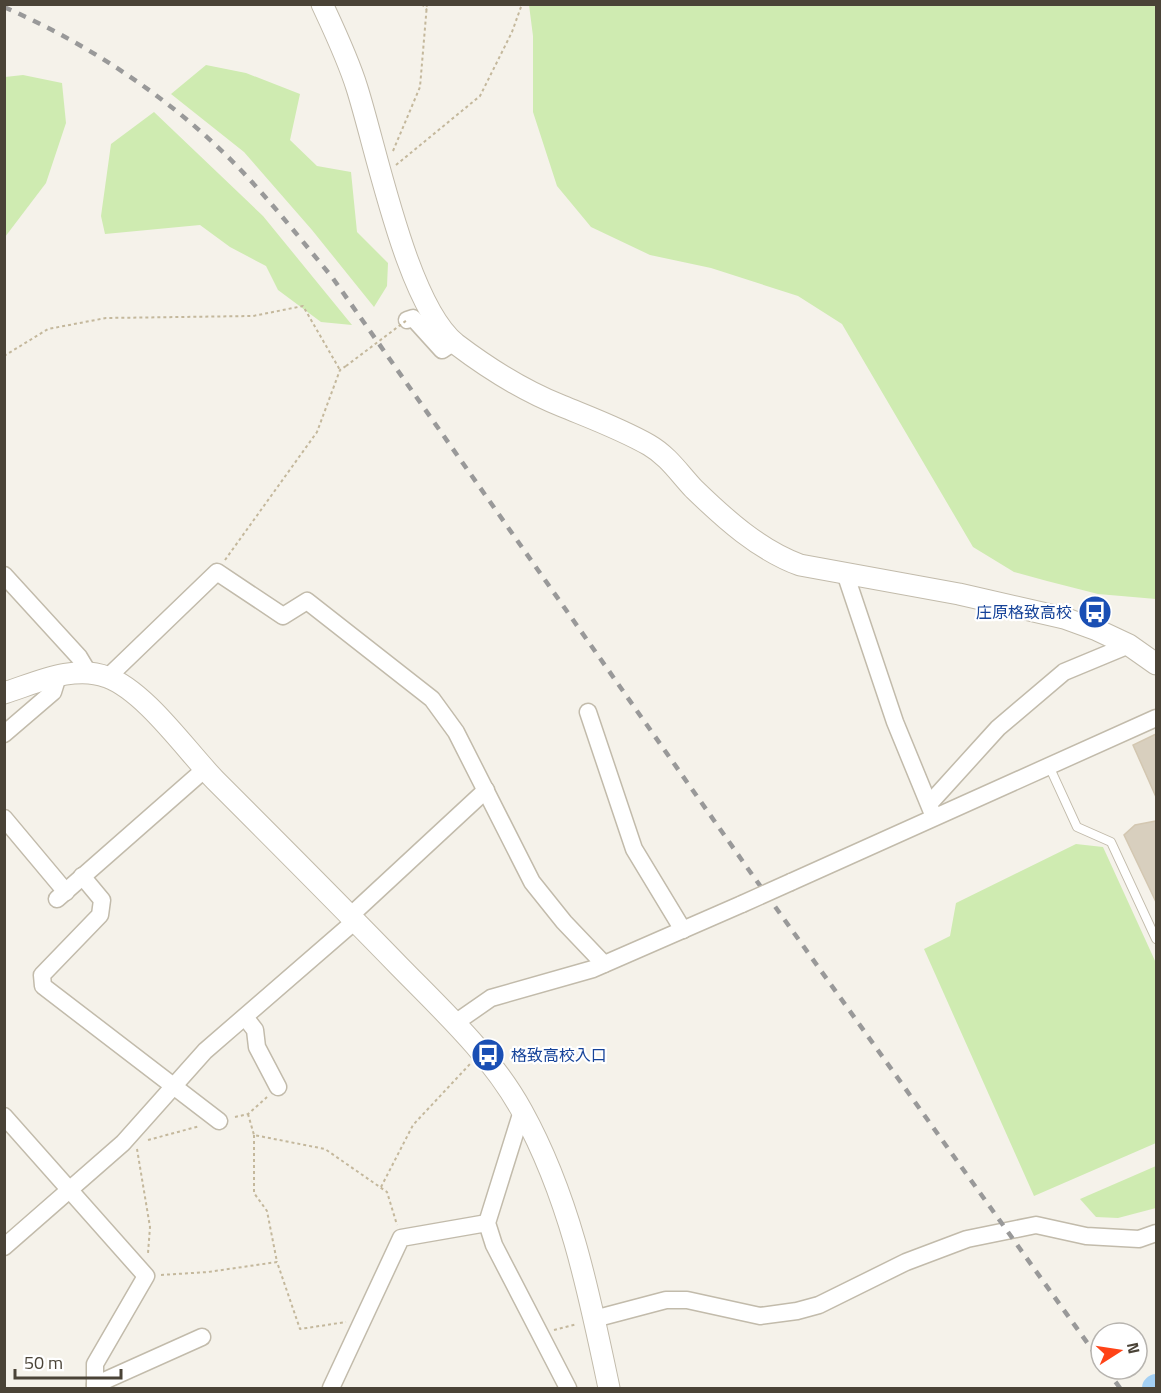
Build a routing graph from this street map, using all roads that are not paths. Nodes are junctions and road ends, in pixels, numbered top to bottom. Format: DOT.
graph roads {
  1 [pos="322,4"];
  2 [pos="407,320"];
  3 [pos="454,342"];
  4 [pos="845,573"];
  5 [pos="4,575"];
  6 [pos="1129,645"];
  7 [pos="1156,664"];
  8 [pos="98,675"];
  9 [pos="58,676"];
  10 [pos="4,693"];
  11 [pos="588,712"];
  12 [pos="1156,718"];
  13 [pos="4,734"];
  14 [pos="1049,766"];
  15 [pos="205,769"];
  16 [pos="486,790"];
  17 [pos="932,810"];
  18 [pos="4,818"];
  19 [pos="82,876"];
  20 [pos="353,918"];
  21 [pos="683,930"];
  22 [pos="1156,939"];
  23 [pos="604,964"];
  24 [pos="244,1017"];
  25 [pos="455,1023"];
  26 [pos="172,1086"];
  27 [pos="278,1087"];
  28 [pos="522,1111"];
  29 [pos="4,1116"];
  30 [pos="219,1121"];
  31 [pos="69,1189"];
  32 [pos="487,1223"];
  33 [pos="1156,1233"];
  34 [pos="4,1247"];
  35 [pos="594,1319"];
  36 [pos="202,1338"];
  37 [pos="95,1387"];
  38 [pos="331,1389"];
  39 [pos="568,1389"];
  40 [pos="609,1389"];
  1 -- 3 [label="street"];
  2 -- 3 [label="street"];
  3 -- 4 [label="street"];
  4 -- 6 [label="street"];
  4 -- 17 [label="street"];
  5 -- 8 [label="street"];
  6 -- 7 [label="street"];
  6 -- 17 [label="street"];
  8 -- 9 [label="street"];
  8 -- 15 [label="street"];
  8 -- 16 [label="street"];
  9 -- 10 [label="street"];
  9 -- 13 [label="street"];
  11 -- 21 [label="street"];
  12 -- 14 [label="street"];
  14 -- 17 [label="street"];
  14 -- 22 [label="lane"];
  15 -- 19 [label="street"];
  15 -- 20 [label="street"];
  16 -- 20 [label="street"];
  16 -- 23 [label="street"];
  17 -- 21 [label="street, bridge"];
  18 -- 19 [label="street"];
  19 -- 26 [label="street"];
  20 -- 24 [label="street"];
  20 -- 25 [label="street"];
  21 -- 23 [label="street"];
  23 -- 25 [label="street"];
  24 -- 26 [label="street"];
  24 -- 27 [label="street"];
  25 -- 28 [label="street"];
  26 -- 30 [label="street"];
  26 -- 31 [label="street"];
  28 -- 32 [label="street"];
  28 -- 35 [label="street"];
  29 -- 31 [label="street"];
  31 -- 34 [label="street"];
  31 -- 37 [label="street"];
  32 -- 38 [label="street"];
  32 -- 39 [label="street"];
  33 -- 35 [label="street"];
  35 -- 40 [label="street"];
  36 -- 37 [label="street"];
}
